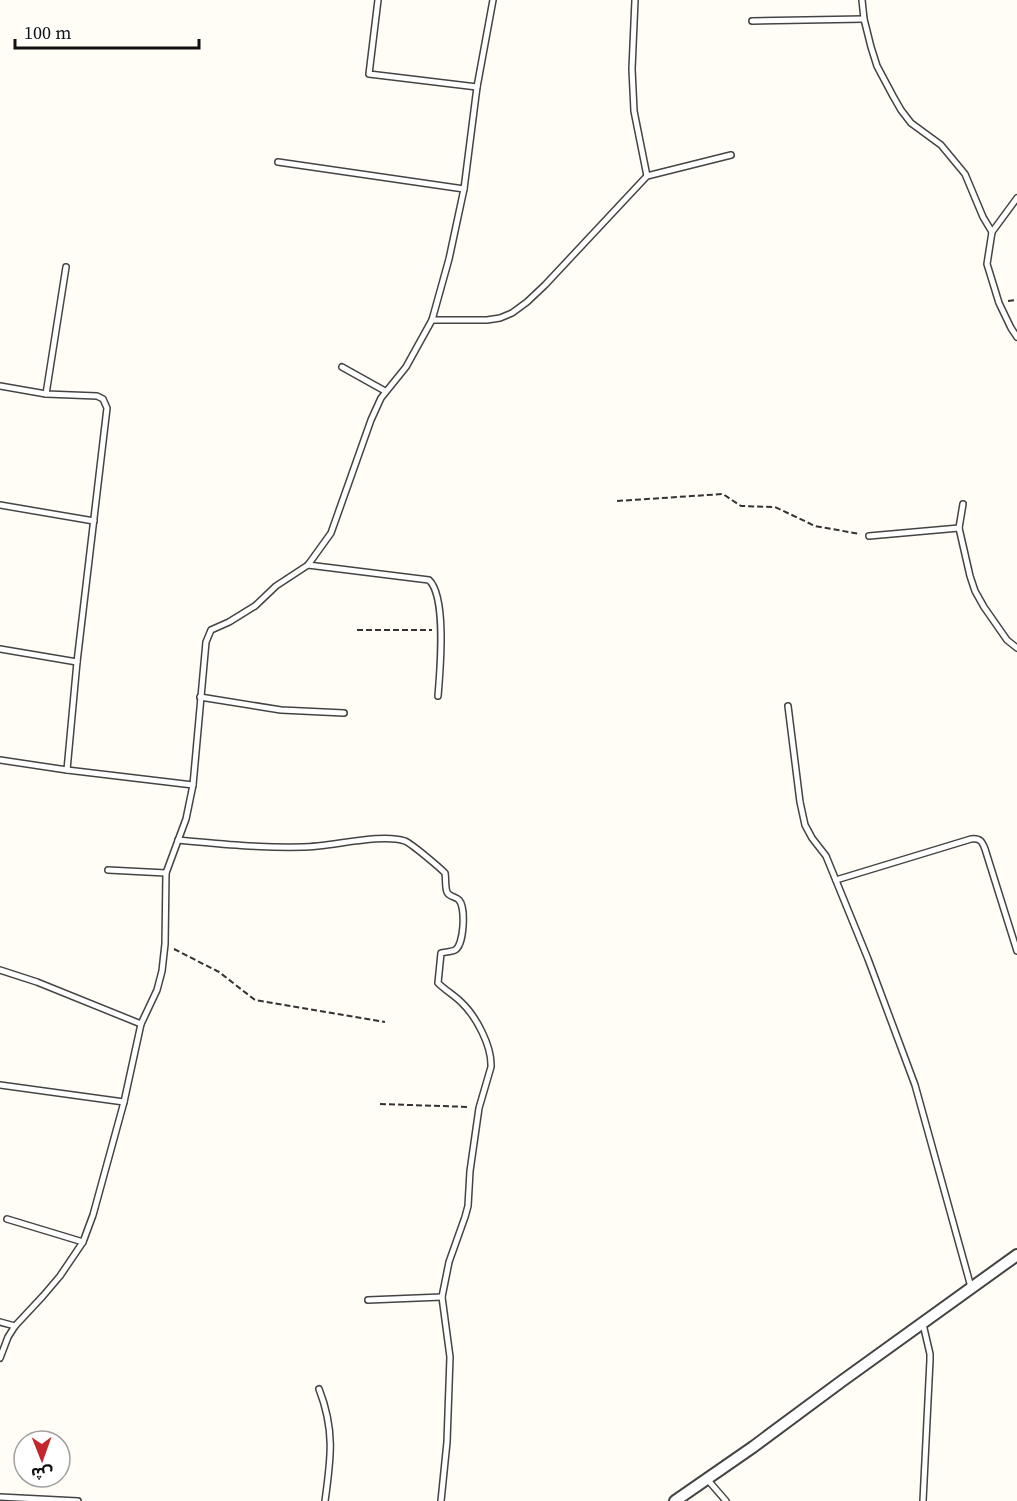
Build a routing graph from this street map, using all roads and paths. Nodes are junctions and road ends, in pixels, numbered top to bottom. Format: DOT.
graph roads {
  1 [pos="378,0"];
  2 [pos="493,0"];
  3 [pos="635,0"];
  4 [pos="862,0"];
  5 [pos="864,19"];
  6 [pos="752,21"];
  7 [pos="477,87"];
  8 [pos="731,155"];
  9 [pos="278,162"];
  10 [pos="647,176"];
  11 [pos="464,189"];
  12 [pos="1017,198"];
  13 [pos="992,232"];
  14 [pos="66,267"];
  15 [pos="432,320"];
  16 [pos="1017,337"];
  17 [pos="342,367"];
  18 [pos="0,386"];
  19 [pos="385,392"];
  20 [pos="46,394"];
  21 [pos="617,501"];
  22 [pos="963,504"];
  23 [pos="0,505"];
  24 [pos="94,520"];
  25 [pos="959,528"];
  26 [pos="869,536"];
  27 [pos="308,565"];
  28 [pos="357,630"];
  29 [pos="441,631"];
  30 [pos="1017,648"];
  31 [pos="0,649"];
  32 [pos="77,662"];
  33 [pos="438,696"];
  34 [pos="200,697"];
  35 [pos="788,706"];
  36 [pos="345,713"];
  37 [pos="0,760"];
  38 [pos="67,770"];
  39 [pos="193,785"];
  40 [pos="178,840"];
  41 [pos="108,870"];
  42 [pos="166,873"];
  43 [pos="836,880"];
  44 [pos="165,944"];
  45 [pos="1017,951"];
  46 [pos="0,970"];
  47 [pos="385,1022"];
  48 [pos="141,1024"];
  49 [pos="0,1085"];
  50 [pos="124,1102"];
  51 [pos="380,1104"];
  52 [pos="479,1107"];
  53 [pos="7,1219"];
  54 [pos="83,1242"];
  55 [pos="1017,1255"];
  56 [pos="972,1288"];
  57 [pos="442,1297"];
  58 [pos="368,1300"];
  59 [pos="0,1322"];
  60 [pos="923,1324"];
  61 [pos="15,1326"];
  62 [pos="0,1358"];
  63 [pos="319,1389"];
  64 [pos="707,1479"];
  65 [pos="0,1497"];
  66 [pos="78,1501"];
  67 [pos="326,1501"];
  68 [pos="441,1501"];
  69 [pos="675,1501"];
  70 [pos="726,1501"];
  71 [pos="923,1501"];
  1 -- 7 [label="lane"];
  2 -- 7 [label="lane"];
  3 -- 10 [label="lane"];
  4 -- 5 [label="lane"];
  5 -- 6 [label="lane"];
  5 -- 13 [label="lane"];
  7 -- 11 [label="lane"];
  8 -- 10 [label="lane"];
  9 -- 11 [label="lane"];
  10 -- 15 [label="lane"];
  11 -- 15 [label="lane"];
  12 -- 13 [label="lane"];
  13 -- 16 [label="lane"];
  14 -- 20 [label="lane"];
  15 -- 19 [label="lane"];
  17 -- 19 [label="lane"];
  18 -- 20 [label="lane"];
  19 -- 27 [label="lane"];
  20 -- 24 [label="lane"];
  21 -- 26 [label="path"];
  22 -- 25 [label="lane"];
  23 -- 24 [label="lane"];
  24 -- 32 [label="lane"];
  25 -- 26 [label="lane"];
  25 -- 30 [label="lane"];
  27 -- 29 [label="lane"];
  27 -- 34 [label="lane"];
  28 -- 29 [label="path"];
  29 -- 33 [label="lane"];
  31 -- 32 [label="lane"];
  32 -- 38 [label="lane"];
  34 -- 36 [label="lane"];
  34 -- 39 [label="lane"];
  35 -- 43 [label="lane"];
  37 -- 38 [label="lane"];
  38 -- 39 [label="lane"];
  39 -- 40 [label="lane"];
  40 -- 42 [label="lane"];
  40 -- 52 [label="lane"];
  41 -- 42 [label="lane"];
  42 -- 44 [label="lane"];
  43 -- 45 [label="lane"];
  43 -- 56 [label="lane"];
  44 -- 47 [label="path"];
  44 -- 48 [label="lane"];
  46 -- 48 [label="lane"];
  48 -- 50 [label="lane"];
  49 -- 50 [label="lane"];
  50 -- 54 [label="lane"];
  51 -- 52 [label="path"];
  52 -- 57 [label="lane"];
  53 -- 54 [label="lane"];
  54 -- 61 [label="lane"];
  55 -- 56 [label="street"];
  56 -- 60 [label="street"];
  57 -- 58 [label="lane"];
  57 -- 68 [label="lane"];
  59 -- 61 [label="lane"];
  60 -- 64 [label="street"];
  60 -- 71 [label="lane"];
  61 -- 62 [label="lane"];
  63 -- 67 [label="lane"];
  64 -- 69 [label="street"];
  64 -- 70 [label="lane"];
  65 -- 66 [label="lane"];
}
